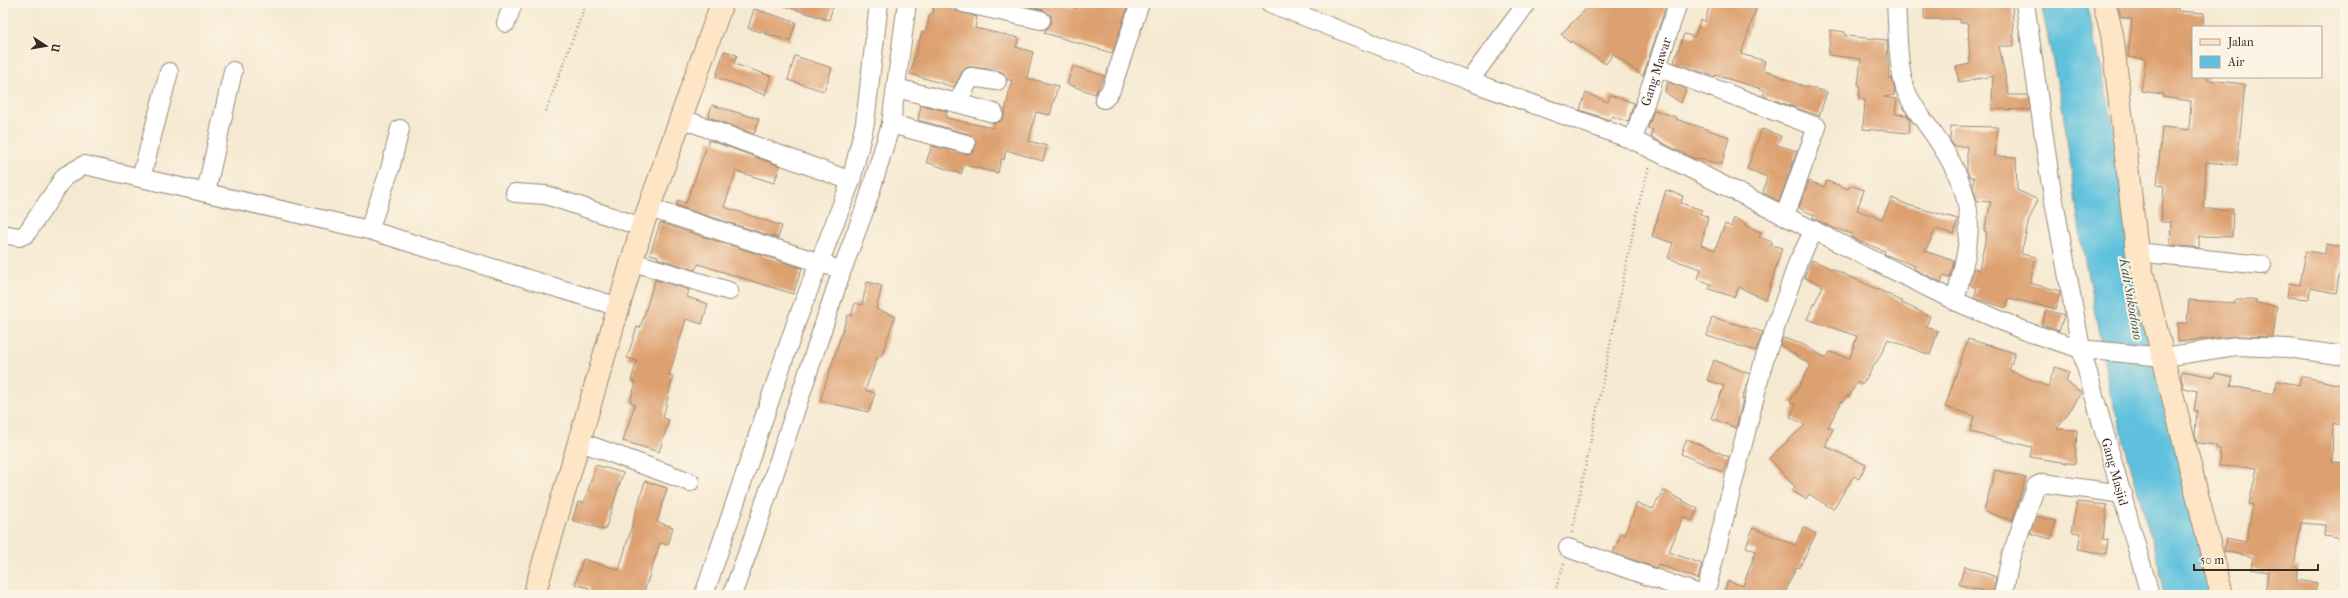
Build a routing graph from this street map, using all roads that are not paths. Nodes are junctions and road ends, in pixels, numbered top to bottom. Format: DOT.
graph roads {
  1 [pos="513,3"];
  2 [pos="722,3"];
  3 [pos="879,3"];
  4 [pos="907,3"];
  5 [pos="963,3"];
  6 [pos="1140,3"];
  7 [pos="1270,3"];
  8 [pos="1527,3"];
  9 [pos="1678,3"];
  10 [pos="1896,3"];
  11 [pos="2024,3"];
  12 [pos="2104,3"];
  13 [pos="1040,20"];
  14 [pos="506,23"];
  15 [pos="1656,67"];
  16 [pos="232,71"];
  17 [pos="169,72"];
  18 [pos="997,80"];
  19 [pos="1469,81"];
  20 [pos="896,88"];
  21 [pos="1104,99"];
  22 [pos="957,102"];
  23 [pos="994,113"];
  24 [pos="680,118"];
  25 [pos="891,124"];
  26 [pos="400,129"];
  27 [pos="1633,140"];
  28 [pos="966,144"];
  29 [pos="140,178"];
  30 [pos="851,181"];
  31 [pos="206,192"];
  32 [pos="516,193"];
  33 [pos="854,205"];
  34 [pos="1784,215"];
  35 [pos="646,217"];
  36 [pos="369,230"];
  37 [pos="1814,230"];
  38 [pos="3,234"];
  39 [pos="2137,252"];
  40 [pos="632,262"];
  41 [pos="2262,265"];
  42 [pos="830,266"];
  43 [pos="729,292"];
  44 [pos="1955,302"];
  45 [pos="619,307"];
  46 [pos="2086,350"];
  47 [pos="2345,356"];
  48 [pos="2162,357"];
  49 [pos="578,441"];
  50 [pos="690,482"];
  51 [pos="2123,494"];
  52 [pos="1568,548"];
  53 [pos="534,595"];
  54 [pos="704,595"];
  55 [pos="732,595"];
  56 [pos="1703,595"];
  57 [pos="2003,595"];
  58 [pos="2150,595"];
  59 [pos="2222,595"];
  1 -- 14 [label="street"];
  2 -- 24 [label="street"];
  3 -- 30 [label="street"];
  4 -- 20 [label="street"];
  5 -- 13 [label="street"];
  6 -- 21 [label="street"];
  7 -- 19 [label="street"];
  8 -- 19 [label="street"];
  9 -- 15 [label="street, Gang Mawar"];
  10 -- 44 [label="street"];
  11 -- 46 [label="street, Gang Masjid"];
  12 -- 39 [label="street"];
  15 -- 27 [label="street, Gang Mawar"];
  15 -- 34 [label="street"];
  16 -- 31 [label="street"];
  17 -- 29 [label="street"];
  18 -- 22 [label="street"];
  19 -- 27 [label="street"];
  20 -- 22 [label="street"];
  20 -- 25 [label="street"];
  22 -- 23 [label="street"];
  24 -- 30 [label="street"];
  24 -- 35 [label="street"];
  25 -- 28 [label="street"];
  25 -- 33 [label="street"];
  26 -- 36 [label="street"];
  27 -- 34 [label="street"];
  29 -- 31 [label="street"];
  29 -- 38 [label="street"];
  30 -- 33 [label="street"];
  31 -- 36 [label="street"];
  32 -- 35 [label="street"];
  33 -- 42 [label="street"];
  33 -- 42 [label="street"];
  34 -- 37 [label="street"];
  35 -- 40 [label="street"];
  35 -- 42 [label="street"];
  36 -- 45 [label="street"];
  37 -- 44 [label="street"];
  37 -- 56 [label="street"];
  39 -- 41 [label="street"];
  39 -- 48 [label="street"];
  40 -- 43 [label="street"];
  40 -- 45 [label="street"];
  42 -- 54 [label="street"];
  42 -- 55 [label="street"];
  44 -- 46 [label="street"];
  45 -- 49 [label="street"];
  46 -- 48 [label="street"];
  46 -- 51 [label="street, Gang Masjid"];
  47 -- 48 [label="street"];
  48 -- 59 [label="street"];
  49 -- 50 [label="street"];
  49 -- 53 [label="street"];
  51 -- 57 [label="street"];
  51 -- 58 [label="street, Gang Masjid"];
  52 -- 56 [label="street"];
}
